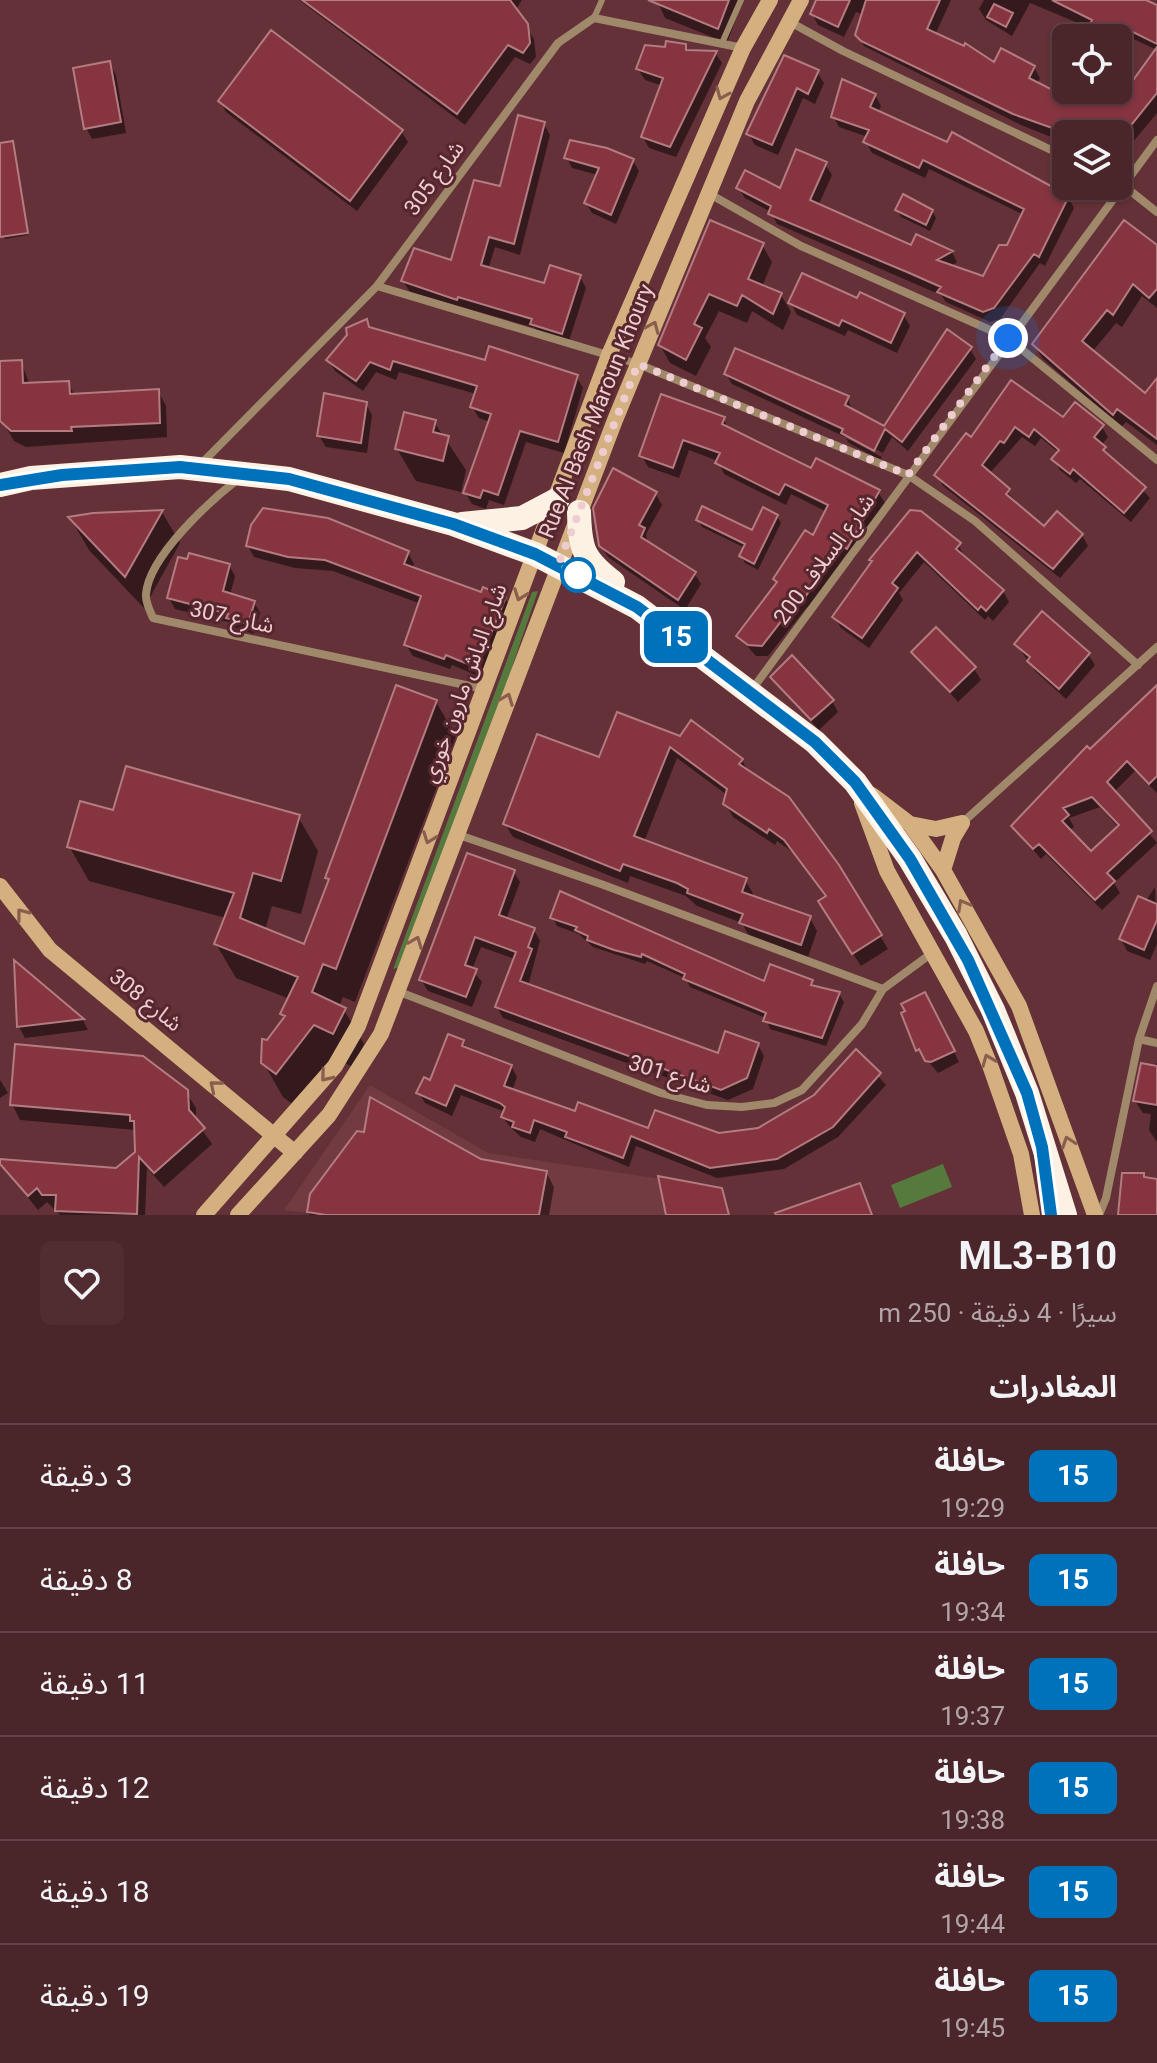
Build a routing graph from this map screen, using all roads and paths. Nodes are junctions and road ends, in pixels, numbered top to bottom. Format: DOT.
graph roads {
  1 [pos="602,0"];
  2 [pos="741,0"];
  3 [pos="770,0"];
  4 [pos="801,0"];
  5 [pos="594,18"];
  6 [pos="788,21"];
  7 [pos="722,43"];
  8 [pos="743,48"];
  9 [pos="1157,140"];
  10 [pos="1052,150"];
  11 [pos="1132,169"];
  12 [pos="1132,191"];
  13 [pos="708,193"];
  14 [pos="1108,200"];
  15 [pos="1157,212"];
  16 [pos="377,286"];
  17 [pos="1008,338"];
  18 [pos="609,355"];
  19 [pos="638,364"];
  20 [pos="1157,460"];
  21 [pos="197,468"];
  22 [pos="246,473"];
  23 [pos="908,475"];
  24 [pos="0,483"];
  25 [pos="558,499"];
  26 [pos="579,512"];
  27 [pos="453,524"];
  28 [pos="535,554"];
  29 [pos="558,565"];
  30 [pos="637,607"];
  31 [pos="1157,647"];
  32 [pos="1138,665"];
  33 [pos="485,690"];
  34 [pos="750,691"];
  35 [pos="855,782"];
  36 [pos="962,823"];
  37 [pos="910,824"];
  38 [pos="455,834"];
  39 [pos="943,870"];
  40 [pos="0,886"];
  41 [pos="932,953"];
  42 [pos="1157,986"];
  43 [pos="883,989"];
  44 [pos="397,991"];
  45 [pos="1139,1039"];
  46 [pos="1157,1043"];
  47 [pos="275,1136"];
  48 [pos="1042,1147"];
  49 [pos="295,1153"];
  50 [pos="204,1215"];
  51 [pos="238,1215"];
  52 [pos="1032,1215"];
  53 [pos="1051,1215"];
  54 [pos="1065,1215"];
  55 [pos="1097,1215"];
  1 -- 5 [label="lane"];
  2 -- 7 [label="lane"];
  3 -- 8 [label="main road, شارع الباش مارون خوري"];
  4 -- 6 [label="main road, Rue Al Bash Maroun Khoury"];
  5 -- 7 [label="street"];
  5 -- 16 [label="street, شارع 305"];
  6 -- 10 [label="street"];
  6 -- 13 [label="main road, Rue Al Bash Maroun Khoury"];
  7 -- 8 [label="street"];
  8 -- 18 [label="main road, شارع الباش مارون خوري, one-way"];
  9 -- 11 [label="street, 200 شارع السلاف"];
  12 -- 15 [label="street"];
  13 -- 17 [label="street"];
  19 -- 13 [label="main road, Rue Al Bash Maroun Khoury, one-way"];
  14 -- 17 [label="street, 200 شارع السلاف"];
  16 -- 18 [label="street"];
  16 -- 21 [label="street, شارع 305"];
  17 -- 20 [label="street"];
  17 -- 23 [label="street, 200 شارع السلاف"];
  18 -- 19 [label="street"];
  18 -- 25 [label="main road, شارع الباش مارون خوري"];
  19 -- 23 [label="street"];
  19 -- 26 [label="main road, Rue Al Bash Maroun Khoury"];
  21 -- 22 [label="highway"];
  21 -- 24 [label="highway"];
  22 -- 27 [label="highway"];
  22 -- 33 [label="street, شارع 307"];
  23 -- 32 [label="street"];
  23 -- 34 [label="street, 200 شارع السلاف"];
  25 -- 27 [label="highway"];
  25 -- 28 [label="main road, شارع الباش مارون خوري"];
  26 -- 29 [label="main road, Rue Al Bash Maroun Khoury"];
  26 -- 30 [label="highway"];
  27 -- 28 [label="highway"];
  28 -- 29 [label="highway"];
  28 -- 33 [label="main road, شارع الباش مارون خوري, one-way"];
  29 -- 30 [label="highway"];
  38 -- 29 [label="main road, Rue Al Bash Maroun Khoury, one-way"];
  30 -- 34 [label="highway"];
  31 -- 32 [label="street"];
  32 -- 36 [label="street"];
  33 -- 47 [label="main road, شارع الباش مارون خوري, one-way"];
  34 -- 35 [label="highway"];
  35 -- 37 [label="main road"];
  35 -- 41 [label="main road"];
  35 -- 48 [label="highway"];
  36 -- 37 [label="main road"];
  36 -- 39 [label="main road"];
  37 -- 39 [label="main road"];
  38 -- 43 [label="street"];
  44 -- 38 [label="main road, Rue Al Bash Maroun Khoury, one-way"];
  55 -- 39 [label="main road, one-way"];
  47 -- 40 [label="main road, شارع 308, one-way"];
  41 -- 43 [label="street, شارع 301"];
  52 -- 41 [label="main road, one-way"];
  42 -- 45 [label="street"];
  43 -- 44 [label="street, شارع 301"];
  44 -- 49 [label="main road, Rue Al Bash Maroun Khoury"];
  45 -- 46 [label="street"];
  45 -- 55 [label="street"];
  47 -- 49 [label="main road, شارع 308"];
  47 -- 50 [label="main road, شارع الباش مارون خوري"];
  48 -- 53 [label="main road"];
  48 -- 54 [label="highway"];
  49 -- 51 [label="main road, Rue Al Bash Maroun Khoury"];
}
